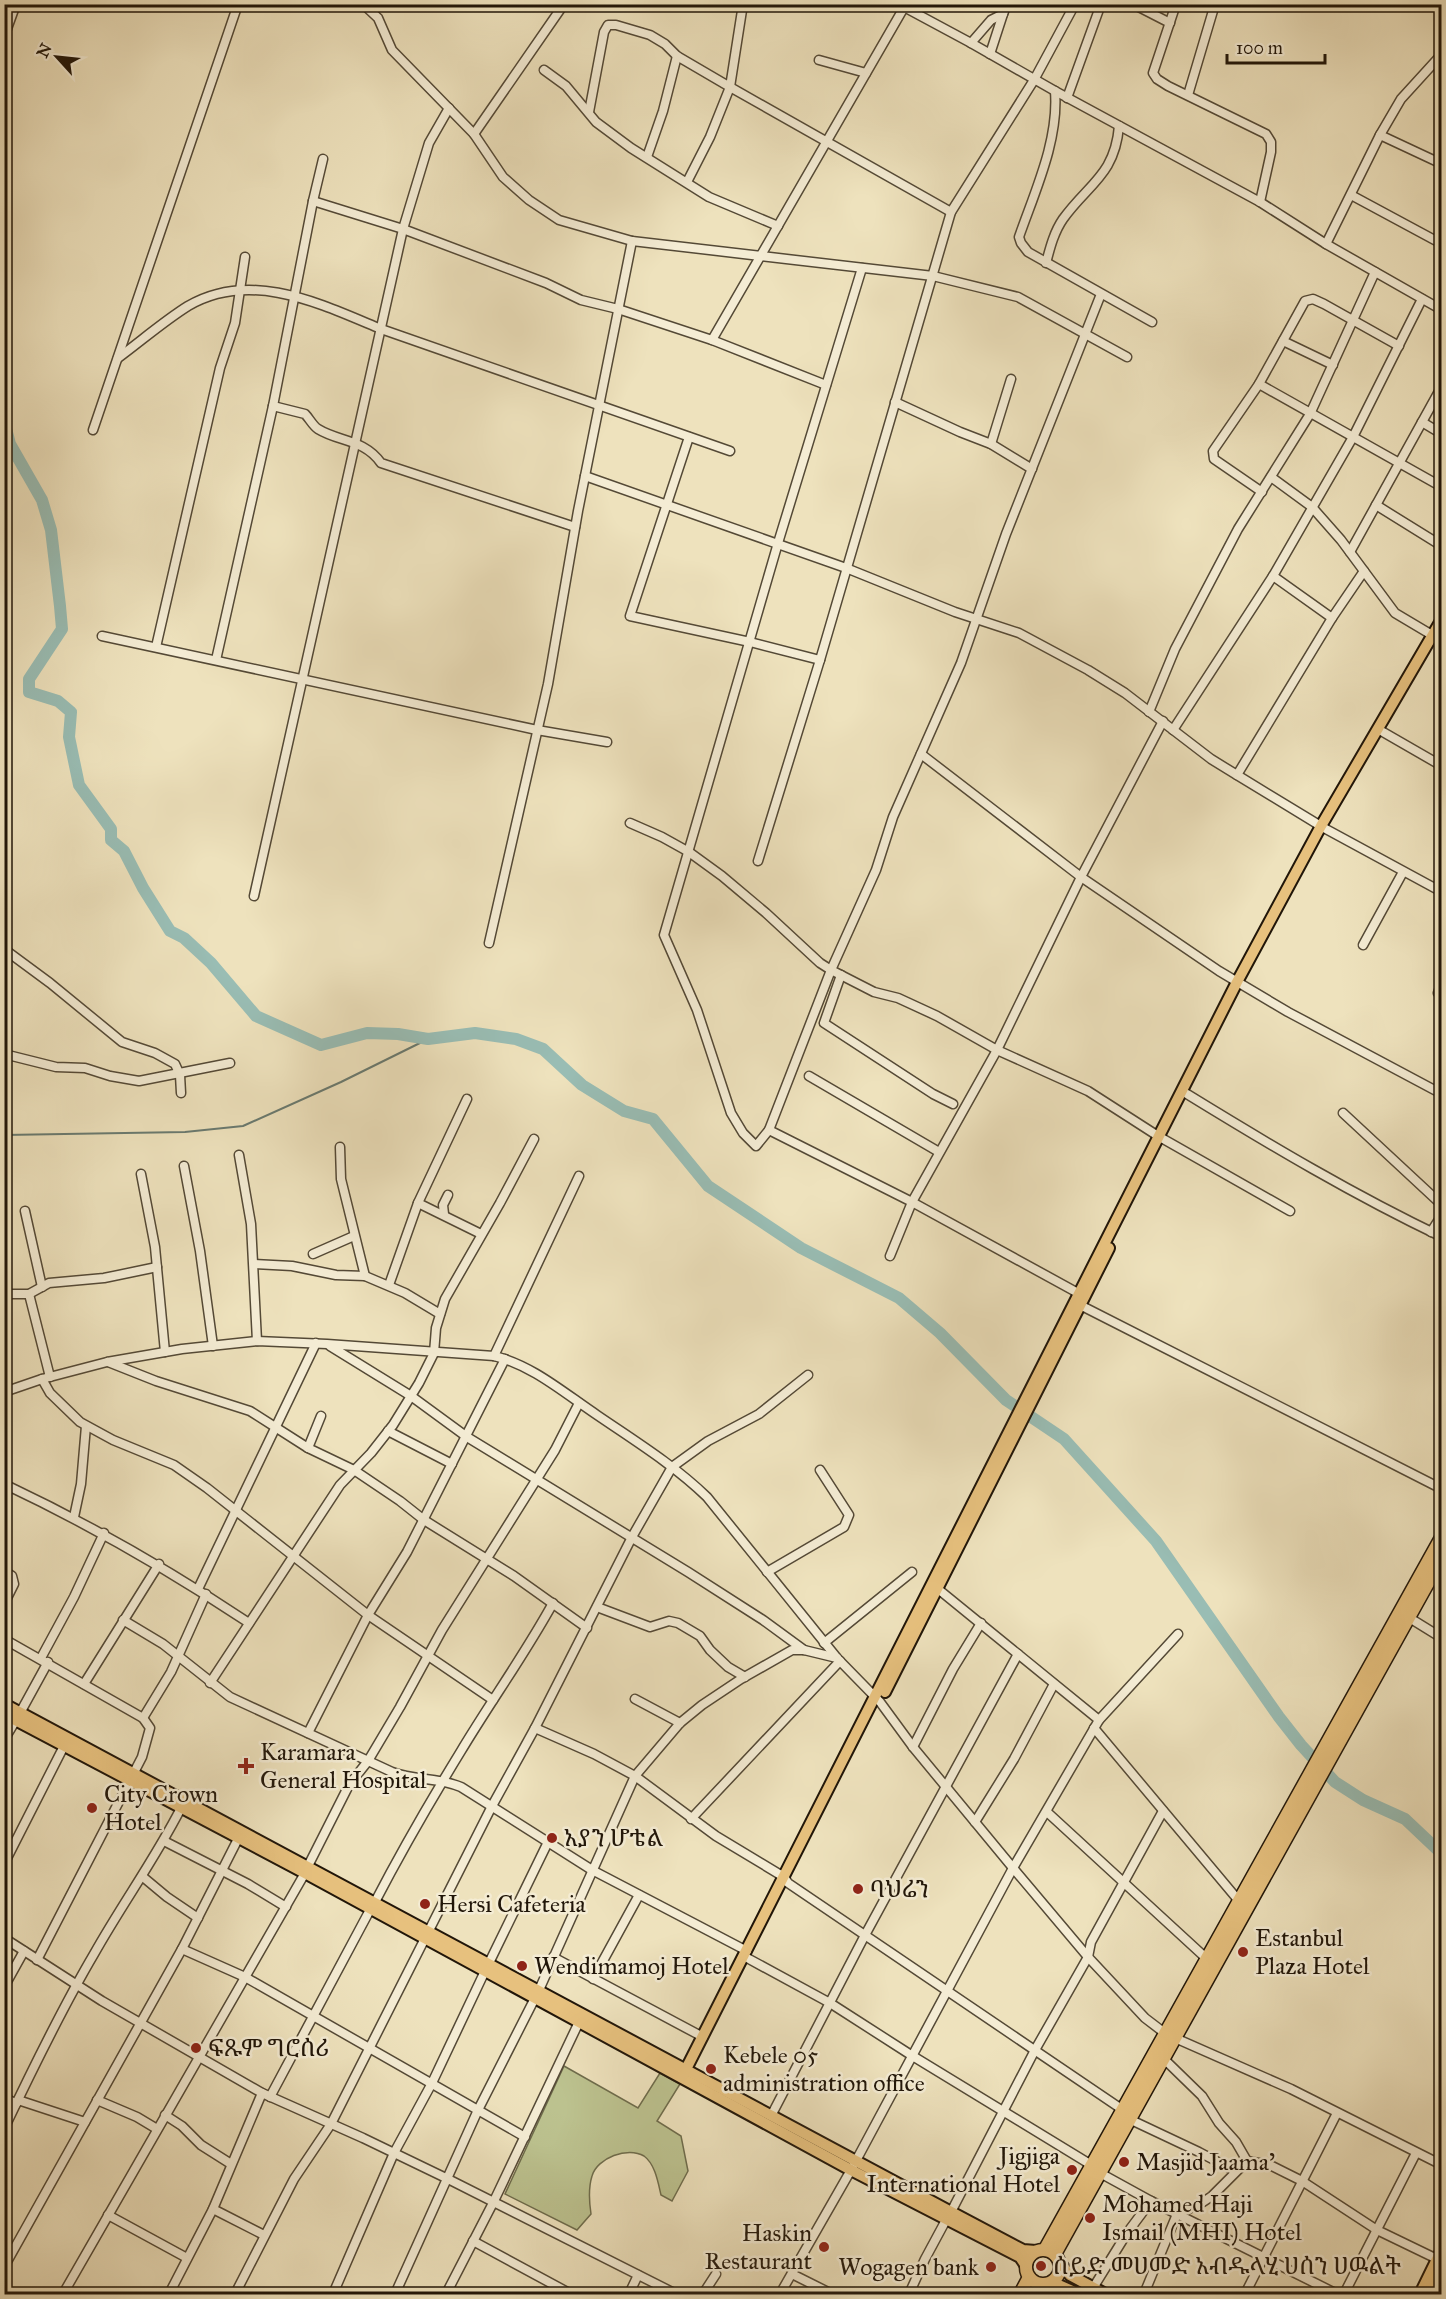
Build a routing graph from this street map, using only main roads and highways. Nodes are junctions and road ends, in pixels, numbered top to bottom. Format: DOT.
graph roads {
  1 [pos="1442,619"];
  2 [pos="1438,637"];
  3 [pos="1324,827"];
  4 [pos="1240,984"];
  5 [pos="1161,1137"];
  6 [pos="1003,1452"];
  7 [pos="1442,1536"];
  8 [pos="1442,1558"];
  9 [pos="878,1699"];
  10 [pos="4,1704"];
  11 [pos="4,1714"];
  12 [pos="18,1716"];
  13 [pos="1328,1750"];
  14 [pos="132,1777"];
  15 [pos="1304,1795"];
  16 [pos="241,1835"];
  17 [pos="748,1955"];
  18 [pos="537,1994"];
  19 [pos="1170,2036"];
  20 [pos="687,2075"];
  21 [pos="1126,2115"];
  22 [pos="854,2166"];
  23 [pos="949,2216"];
  24 [pos="1049,2254"];
  25 [pos="1439,2254"];
  26 [pos="1442,2271"];
  27 [pos="1036,2281"];
  28 [pos="1020,2295"];
  29 [pos="1079,2295"];
  30 [pos="1105,2295"];
  31 [pos="1420,2295"];
  32 [pos="1430,2295"];
  1 -- 2 [label="main road"];
  2 -- 3 [label="main road"];
  2 -- 3 [label="main road"];
  3 -- 4 [label="main road"];
  4 -- 5 [label="main road"];
  4 -- 5 [label="main road"];
  5 -- 6 [label="main road"];
  6 -- 9 [label="main road"];
  6 -- 9 [label="main road"];
  7 -- 13 [label="highway"];
  8 -- 13 [label="highway"];
  9 -- 17 [label="main road"];
  10 -- 12 [label="main road"];
  11 -- 12 [label="main road"];
  12 -- 14 [label="main road"];
  12 -- 14 [label="main road"];
  13 -- 15 [label="highway"];
  14 -- 16 [label="main road"];
  14 -- 16 [label="main road"];
  15 -- 19 [label="highway"];
  15 -- 19 [label="highway"];
  16 -- 18 [label="main road"];
  17 -- 20 [label="main road"];
  17 -- 20 [label="main road"];
  18 -- 20 [label="main road"];
  18 -- 20 [label="main road"];
  19 -- 21 [label="highway"];
  19 -- 21 [label="highway"];
  20 -- 22 [label="main road"];
  20 -- 22 [label="main road"];
  21 -- 24 [label="highway"];
  22 -- 23 [label="main road"];
  23 -- 24 [label="main road"];
  23 -- 27 [label="main road"];
  24 -- 27 [label="highway"];
  24 -- 27 [label="highway"];
  24 -- 30 [label="main road"];
  25 -- 31 [label="main road"];
  26 -- 32 [label="main road"];
  27 -- 28 [label="highway"];
  27 -- 29 [label="main road"];
}
